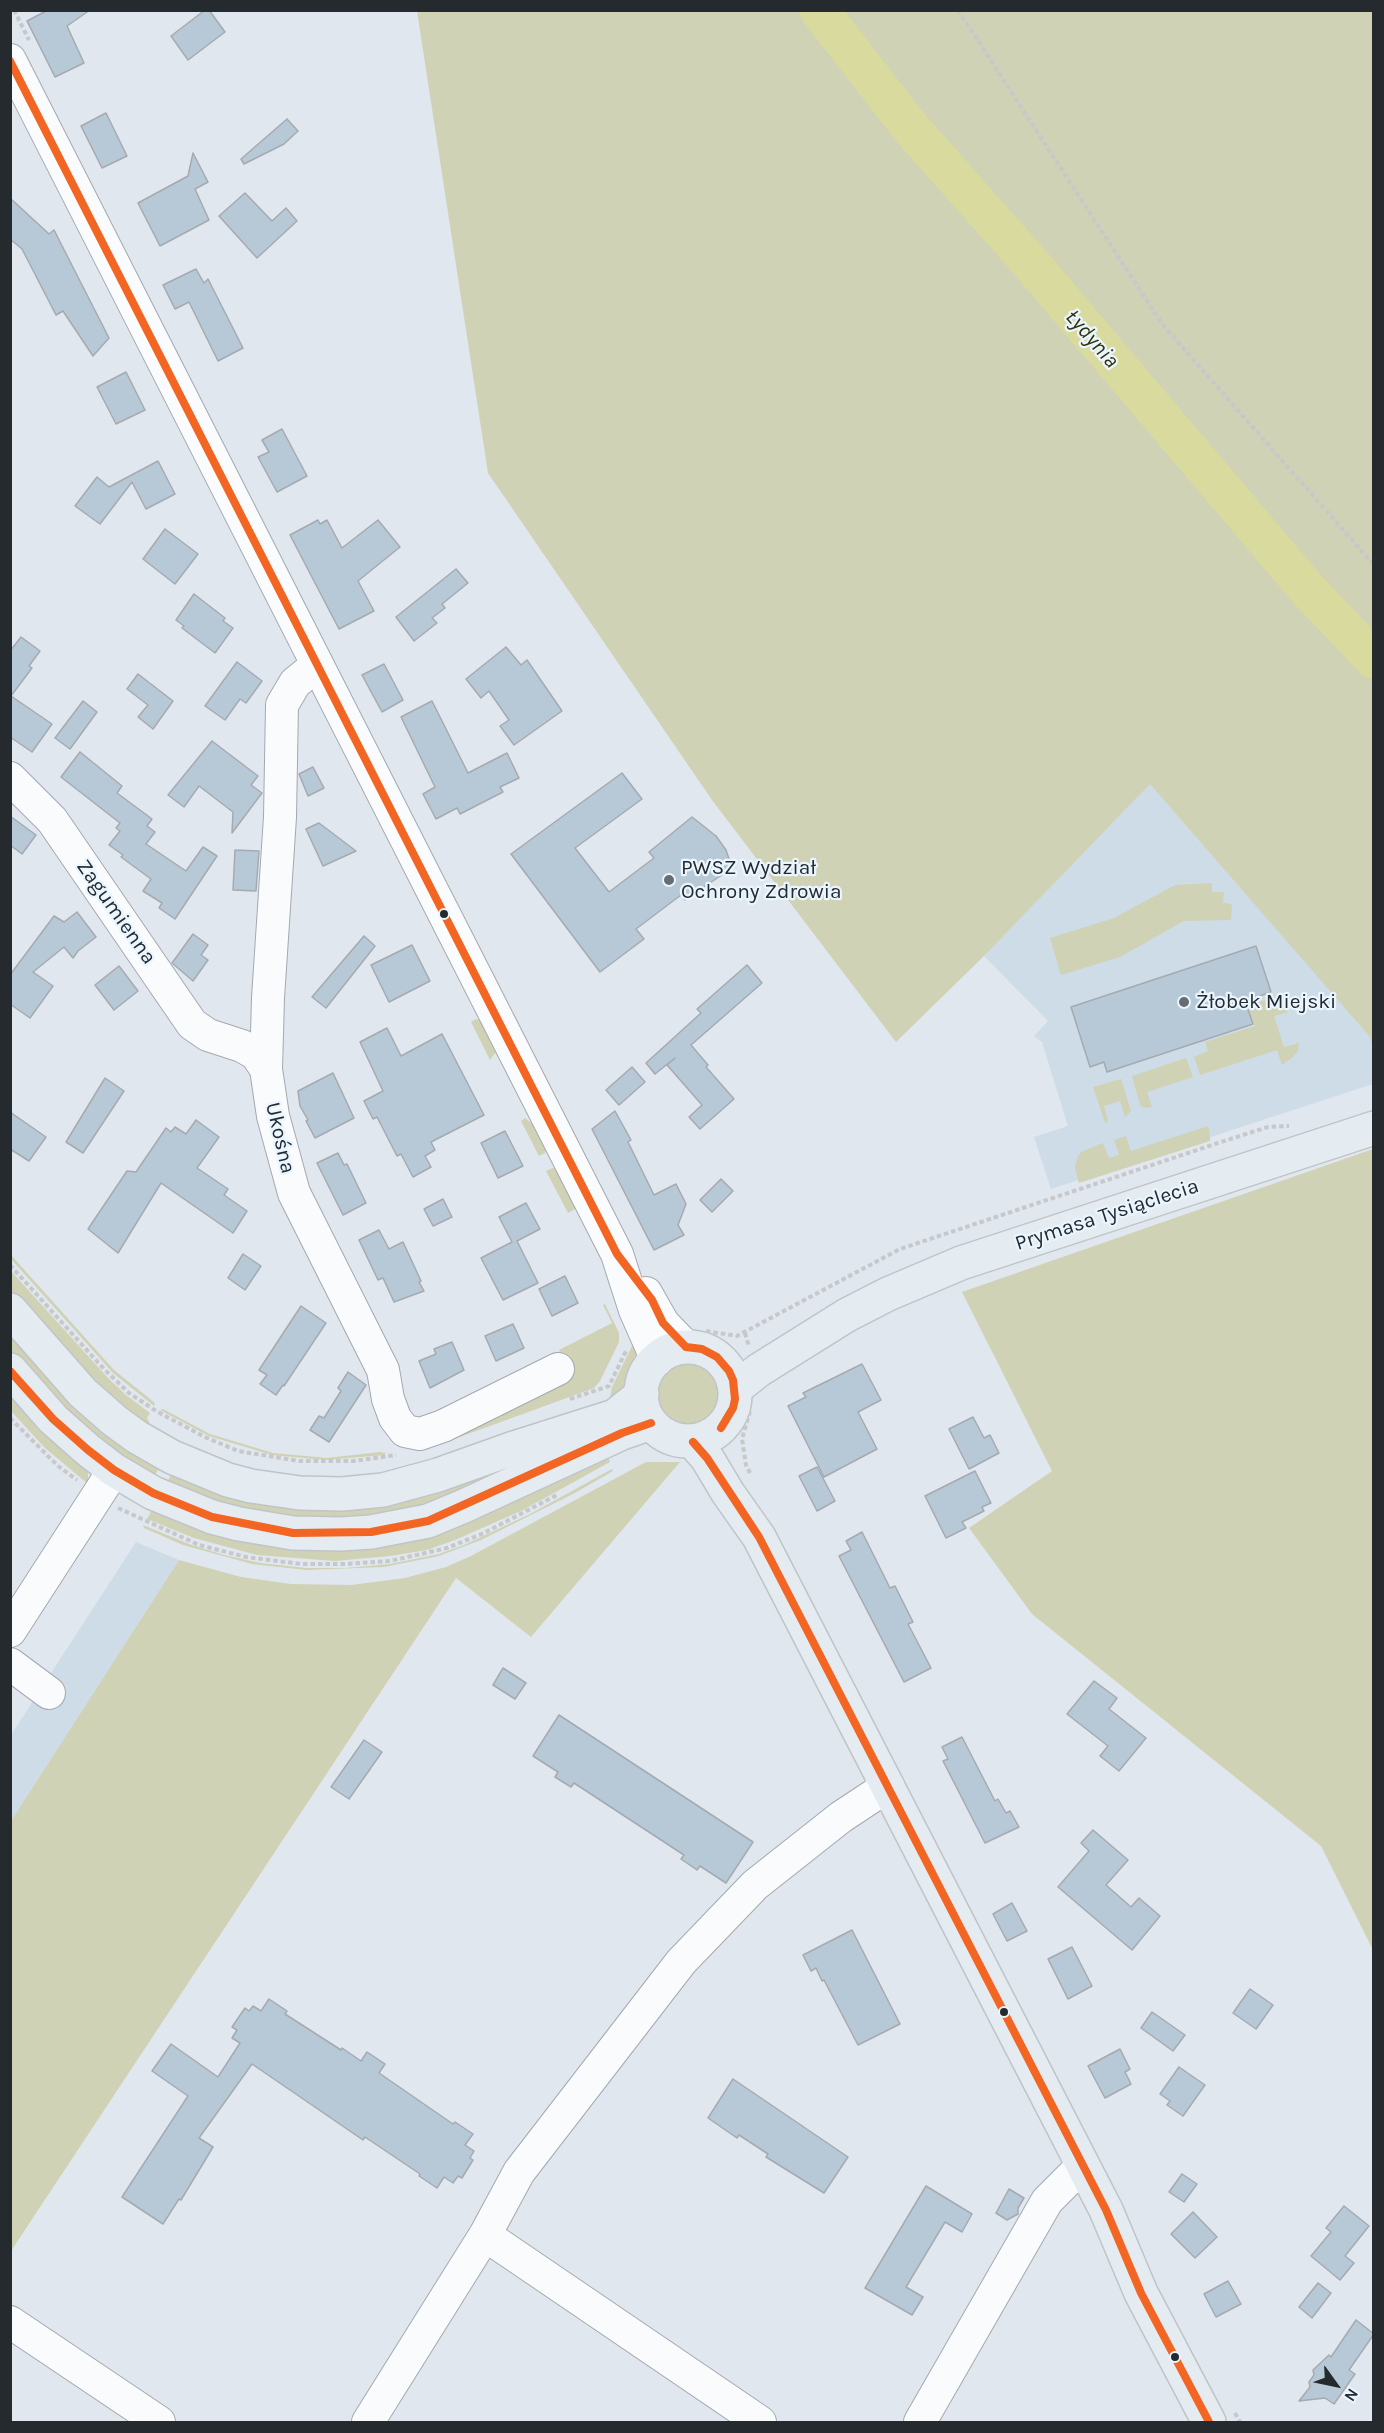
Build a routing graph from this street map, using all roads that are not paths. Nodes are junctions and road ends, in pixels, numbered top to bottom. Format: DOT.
graph roads {
  1 [pos="10,60"];
  2 [pos="317,665"];
  3 [pos="10,778"];
  4 [pos="268,998"];
  5 [pos="224,1040"];
  6 [pos="266,1069"];
  7 [pos="1374,1128"];
  8 [pos="10,1310"];
  9 [pos="847,1315"];
  10 [pos="671,1353"];
  11 [pos="717,1357"];
  12 [pos="558,1369"];
  13 [pos="10,1370"];
  14 [pos="735,1389"];
  15 [pos="646,1408"];
  16 [pos="707,1435"];
  17 [pos="114,1470"];
  18 [pos="10,1631"];
  19 [pos="10,1664"];
  20 [pos="49,1693"];
  21 [pos="888,1786"];
  22 [pos="1082,2166"];
  23 [pos="485,2235"];
  24 [pos="10,2322"];
  25 [pos="159,2422"];
  26 [pos="368,2422"];
  27 [pos="760,2422"];
  28 [pos="920,2422"];
  29 [pos="1209,2422"];
  1 -- 2 [label="street"];
  2 -- 4 [label="street, Ukośna"];
  2 -- 10 [label="street"];
  3 -- 5 [label="street, Zagumienna"];
  4 -- 5 [label="street"];
  4 -- 6 [label="street, Ukośna"];
  5 -- 6 [label="street, Zagumienna"];
  6 -- 12 [label="street, Ukośna"];
  7 -- 9 [label="main road, Prymasa Tysiąclecia"];
  8 -- 15 [label="main road"];
  9 -- 11 [label="main road, Prymasa Tysiąclecia"];
  9 -- 14 [label="main road, Prymasa Tysiąclecia"];
  10 -- 11 [label="main road"];
  10 -- 15 [label="main road"];
  11 -- 14 [label="main road"];
  13 -- 17 [label="main road"];
  14 -- 16 [label="main road"];
  15 -- 16 [label="main road"];
  15 -- 17 [label="main road"];
  16 -- 21 [label="main road"];
  17 -- 18 [label="street"];
  19 -- 20 [label="street"];
  21 -- 22 [label="main road"];
  21 -- 23 [label="street"];
  22 -- 28 [label="street"];
  22 -- 29 [label="main road"];
  23 -- 26 [label="street"];
  23 -- 27 [label="street"];
  24 -- 25 [label="street"];
}
